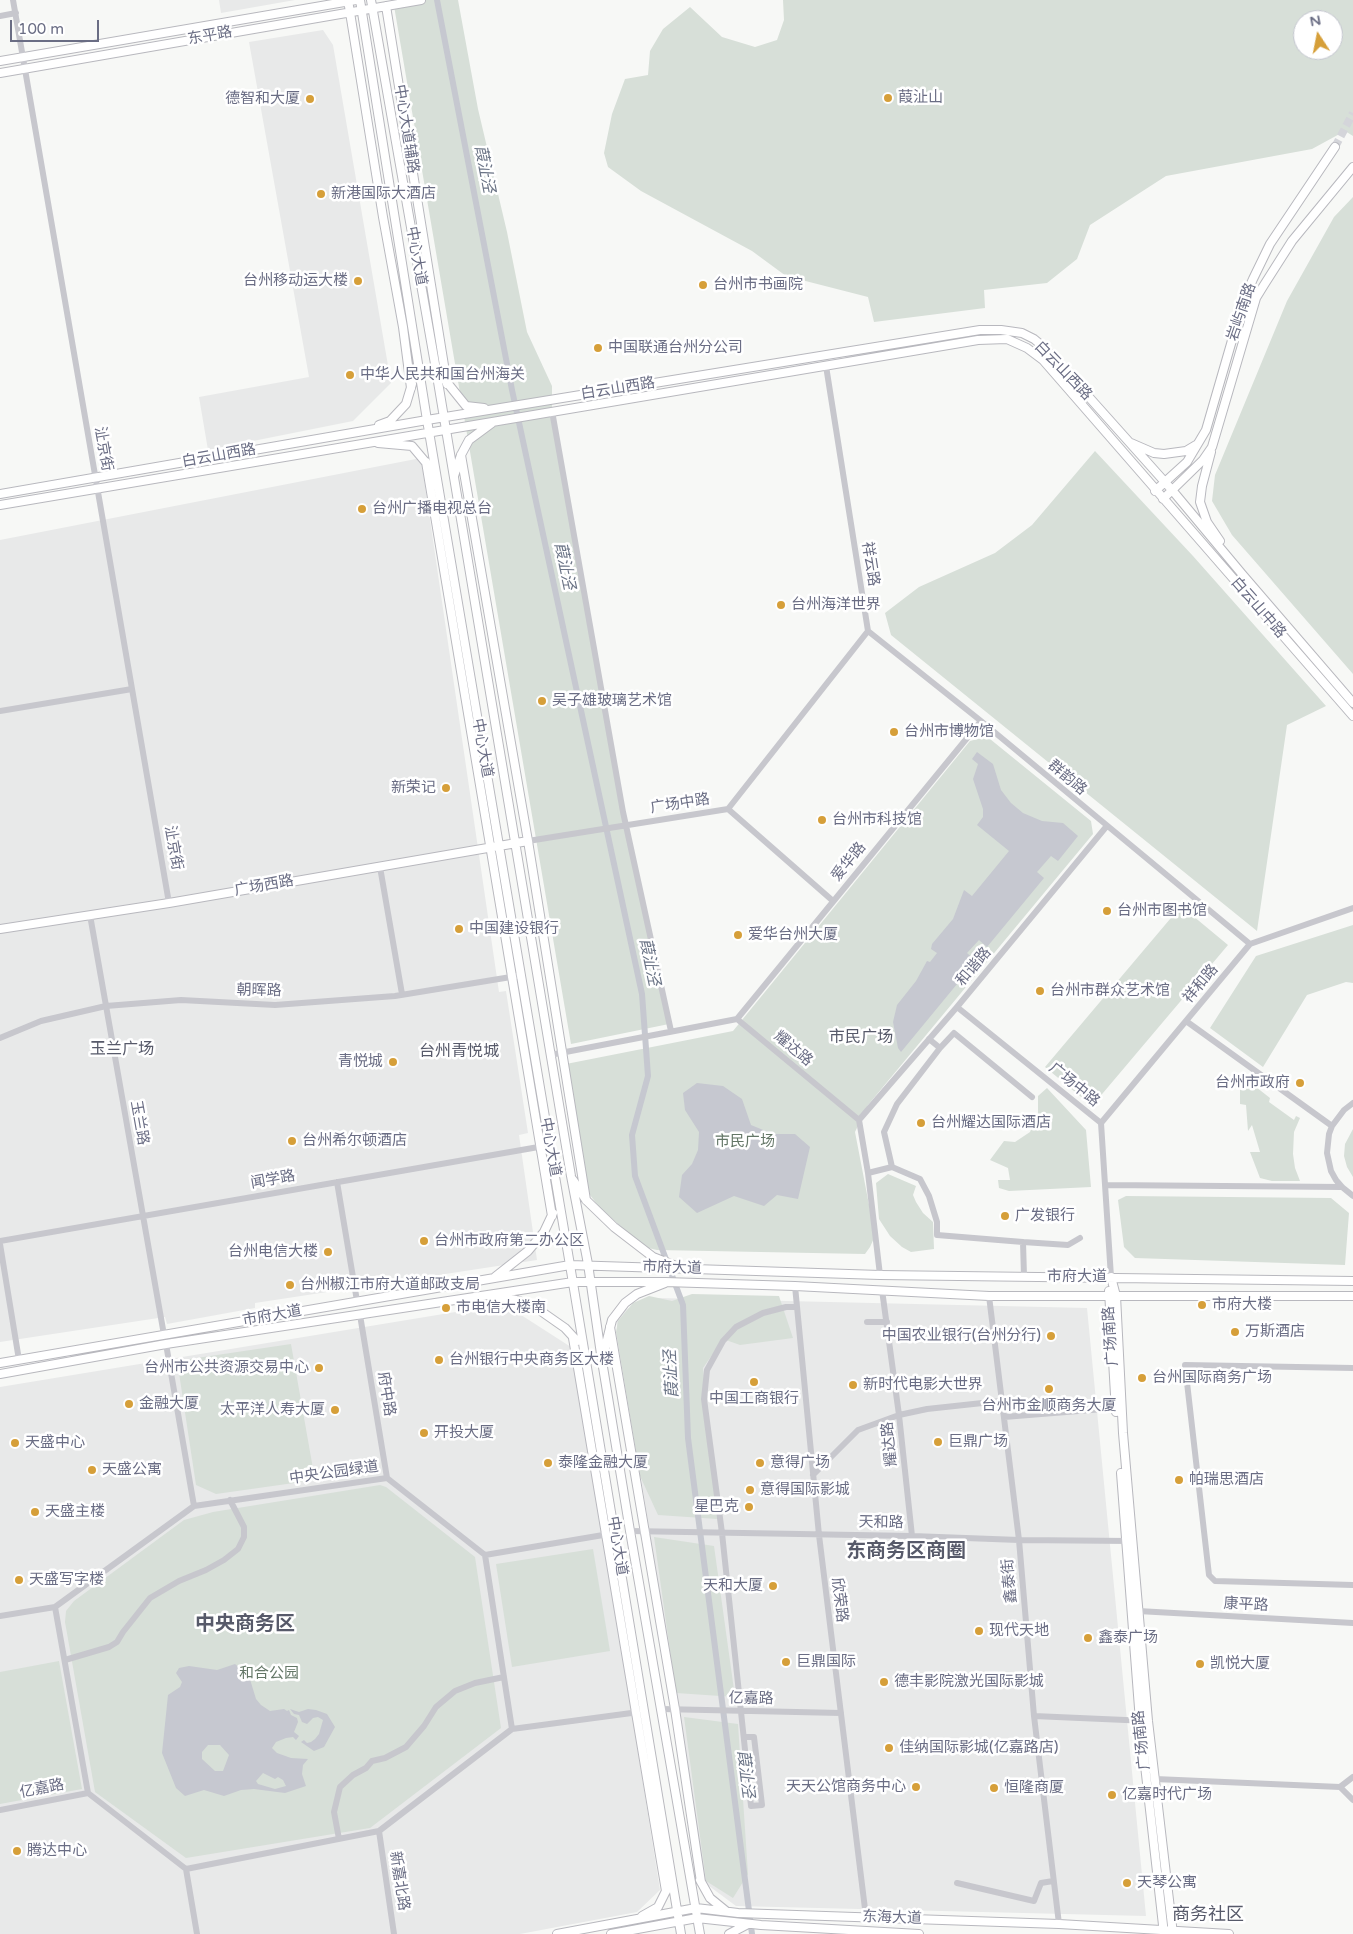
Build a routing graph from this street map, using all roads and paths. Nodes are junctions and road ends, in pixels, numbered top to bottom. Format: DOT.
graph roads {
  1 [pos="13,0"];
  2 [pos="353,0"];
  3 [pos="371,0"];
  4 [pos="375,0"];
  5 [pos="421,0"];
  6 [pos="386,6"];
  7 [pos="373,8"];
  8 [pos="362,10"];
  9 [pos="350,12"];
  10 [pos="16,13"];
  11 [pos="0,16"];
  12 [pos="22,57"];
  13 [pos="0,61"];
  14 [pos="24,69"];
  15 [pos="0,73"];
  16 [pos="1335,147"];
  17 [pos="1353,167"];
  18 [pos="417,360"];
  19 [pos="435,364"];
  20 [pos="826,366"];
  21 [pos="448,384"];
  22 [pos="411,388"];
  23 [pos="493,410"];
  24 [pos="552,410"];
  25 [pos="443,418"];
  26 [pos="501,419"];
  27 [pos="426,420"];
  28 [pos="445,428"];
  29 [pos="365,431"];
  30 [pos="428,431"];
  31 [pos="1128,442"];
  32 [pos="361,443"];
  33 [pos="1198,444"];
  34 [pos="1212,447"];
  35 [pos="461,455"];
  36 [pos="426,462"];
  37 [pos="95,477"];
  38 [pos="453,478"];
  39 [pos="1165,482"];
  40 [pos="437,484"];
  41 [pos="97,488"];
  42 [pos="1172,490"];
  43 [pos="1155,491"];
  44 [pos="0,494"];
  45 [pos="1163,499"];
  46 [pos="0,504"];
  47 [pos="1242,574"];
  48 [pos="868,631"];
  49 [pos="132,689"];
  50 [pos="1353,703"];
  51 [pos="0,711"];
  52 [pos="1353,716"];
  53 [pos="981,721"];
  54 [pos="728,809"];
  55 [pos="622,826"];
  56 [pos="1106,827"];
  57 [pos="528,841"];
  58 [pos="515,844"];
  59 [pos="498,846"];
  60 [pos="490,848"];
  61 [pos="380,866"];
  62 [pos="833,901"];
  63 [pos="169,903"];
  64 [pos="1353,908"];
  65 [pos="90,915"];
  66 [pos="0,930"];
  67 [pos="1250,944"];
  68 [pos="521,976"];
  69 [pos="512,977"];
  70 [pos="402,994"];
  71 [pos="106,1006"];
  72 [pos="957,1007"];
  73 [pos="737,1019"];
  74 [pos="1186,1022"];
  75 [pos="671,1032"];
  76 [pos="0,1038"];
  77 [pos="929,1039"];
  78 [pos="940,1048"];
  79 [pos="562,1052"];
  80 [pos="550,1055"];
  81 [pos="1032,1097"];
  82 [pos="1353,1103"];
  83 [pos="859,1120"];
  84 [pos="1101,1123"];
  85 [pos="1332,1126"];
  86 [pos="550,1145"];
  87 [pos="540,1146"];
  88 [pos="892,1167"];
  89 [pos="868,1173"];
  90 [pos="571,1176"];
  91 [pos="556,1181"];
  92 [pos="337,1182"];
  93 [pos="1105,1185"];
  94 [pos="1342,1187"];
  95 [pos="1353,1196"];
  96 [pos="586,1200"];
  97 [pos="143,1216"];
  98 [pos="552,1216"];
  99 [pos="1080,1238"];
  100 [pos="0,1242"];
  101 [pos="1023,1242"];
  102 [pos="588,1264"];
  103 [pos="570,1265"];
  104 [pos="683,1268"];
  105 [pos="880,1275"];
  106 [pos="1024,1276"];
  107 [pos="1111,1277"];
  108 [pos="494,1278"];
  109 [pos="1353,1281"];
  110 [pos="573,1282"];
  111 [pos="669,1282"];
  112 [pos="591,1283"];
  113 [pos="795,1286"];
  114 [pos="882,1290"];
  115 [pos="490,1295"];
  116 [pos="989,1296"];
  117 [pos="1112,1296"];
  118 [pos="1353,1296"];
  119 [pos="357,1301"];
  120 [pos="797,1307"];
  121 [pos="360,1315"];
  122 [pos="867,1322"];
  123 [pos="887,1322"];
  124 [pos="610,1327"];
  125 [pos="164,1335"];
  126 [pos="574,1338"];
  127 [pos="166,1344"];
  128 [pos="585,1356"];
  129 [pos="20,1360"];
  130 [pos="602,1361"];
  131 [pos="0,1363"];
  132 [pos="1353,1368"];
  133 [pos="0,1374"];
  134 [pos="1001,1401"];
  135 [pos="1116,1408"];
  136 [pos="899,1415"];
  137 [pos="1004,1417"];
  138 [pos="813,1475"];
  139 [pos="387,1478"];
  140 [pos="230,1500"];
  141 [pos="194,1506"];
  142 [pos="630,1531"];
  143 [pos="644,1531"];
  144 [pos="615,1533"];
  145 [pos="722,1533"];
  146 [pos="606,1534"];
  147 [pos="819,1535"];
  148 [pos="912,1536"];
  149 [pos="1019,1540"];
  150 [pos="1129,1541"];
  151 [pos="485,1555"];
  152 [pos="1353,1585"];
  153 [pos="55,1607"];
  154 [pos="1138,1611"];
  155 [pos="0,1616"];
  156 [pos="1353,1623"];
  157 [pos="65,1660"];
  158 [pos="504,1677"];
  159 [pos="662,1709"];
  160 [pos="675,1709"];
  161 [pos="742,1711"];
  162 [pos="640,1712"];
  163 [pos="841,1714"];
  164 [pos="1034,1716"];
  165 [pos="1140,1721"];
  166 [pos="1148,1721"];
  167 [pos="512,1729"];
  168 [pos="745,1737"];
  169 [pos="1353,1777"];
  170 [pos="1155,1779"];
  171 [pos="1340,1787"];
  172 [pos="88,1793"];
  173 [pos="1353,1800"];
  174 [pos="0,1810"];
  175 [pos="379,1832"];
  176 [pos="339,1839"];
  177 [pos="688,1859"];
  178 [pos="186,1869"];
  179 [pos="672,1878"];
  180 [pos="1054,1881"];
  181 [pos="701,1882"];
  182 [pos="957,1883"];
  183 [pos="666,1891"];
  184 [pos="696,1908"];
  185 [pos="677,1912"];
  186 [pos="727,1912"];
  187 [pos="866,1917"];
  188 [pos="698,1918"];
  189 [pos="632,1920"];
  190 [pos="679,1922"];
  191 [pos="749,1924"];
  192 [pos="1058,1924"];
  193 [pos="629,1931"];
  194 [pos="842,1932"];
  195 [pos="1168,1932"];
  196 [pos="197,1934"];
  197 [pos="394,1934"];
  198 [pos="557,1934"];
  199 [pos="611,1934"];
  200 [pos="642,1934"];
  201 [pos="681,1934"];
  202 [pos="700,1934"];
  203 [pos="729,1934"];
  204 [pos="919,1934"];
  205 [pos="1229,1934"];
  1 -- 10 [label="street, 沚京街"];
  2 -- 8 [label="main road"];
  2 -- 8 [label="main road, 中心大道"];
  2 -- 9 [label="main road"];
  2 -- 12 [label="main road, 东平路"];
  3 -- 7 [label="main road, 中心大道"];
  4 -- 6 [label="main road"];
  5 -- 6 [label="main road, 东平路"];
  6 -- 7 [label="main road, 东平路"];
  6 -- 21 [label="main road, 中心大道辅路"];
  7 -- 8 [label="main road, 东平路"];
  7 -- 19 [label="main road, 中心大道"];
  8 -- 9 [label="main road, 东平路"];
  8 -- 18 [label="main road, 中心大道"];
  9 -- 14 [label="main road, 东平路"];
  9 -- 22 [label="main road"];
  10 -- 11 [label="street"];
  10 -- 12 [label="street, 沚京街"];
  12 -- 13 [label="main road, 东平路"];
  12 -- 14 [label="street, 沚京街"];
  14 -- 15 [label="main road, 东平路"];
  14 -- 37 [label="street, 沚京街"];
  16 -- 33 [label="main road, 岩屿南路"];
  17 -- 34 [label="main road, 岩屿南路"];
  18 -- 22 [label="main road, 中心大道"];
  18 -- 27 [label="main road, 中心大道"];
  19 -- 21 [label="main road, 中心大道"];
  19 -- 25 [label="main road, 中心大道"];
  20 -- 24 [label="main road, 白云山西路"];
  20 -- 43 [label="main road, 白云山西路"];
  20 -- 48 [label="street, 祥云路"];
  21 -- 23 [label="main road, 中心大道"];
  22 -- 29 [label="main road, 中心大道"];
  23 -- 25 [label="main road, 白云山西路"];
  23 -- 31 [label="main road, 白云山西路"];
  24 -- 26 [label="main road, 白云山西路"];
  24 -- 55 [label="street"];
  25 -- 27 [label="main road, 白云山西路"];
  25 -- 28 [label="main road, 中心大道"];
  26 -- 28 [label="main road, 白云山西路"];
  26 -- 35 [label="main road, 中心大道"];
  27 -- 29 [label="main road, 白云山西路"];
  27 -- 30 [label="main road, 中心大道"];
  28 -- 30 [label="main road, 白云山西路"];
  28 -- 38 [label="main road, 中心大道"];
  29 -- 37 [label="main road, 白云山西路"];
  30 -- 32 [label="main road, 白云山西路"];
  30 -- 40 [label="main road, 中心大道"];
  31 -- 33 [label="main road"];
  31 -- 39 [label="main road, 白云山西路"];
  32 -- 36 [label="main road, 白云山西路"];
  32 -- 41 [label="main road, 白云山西路"];
  33 -- 39 [label="main road, 岩屿南路"];
  34 -- 42 [label="main road, 岩屿南路"];
  34 -- 47 [label="main road"];
  35 -- 38 [label="main road, 中心大道"];
  35 -- 57 [label="main road"];
  36 -- 40 [label="main road, 白云山西路"];
  36 -- 60 [label="main road"];
  37 -- 41 [label="street, 沚京街"];
  37 -- 44 [label="main road, 白云山西路"];
  38 -- 58 [label="main road, 中心大道"];
  39 -- 42 [label="main road, 白云山西路"];
  39 -- 43 [label="main road, 岩屿南路"];
  40 -- 59 [label="main road, 中心大道"];
  41 -- 46 [label="main road, 白云山西路"];
  41 -- 49 [label="street, 沚京街"];
  42 -- 45 [label="main road, 岩屿南路"];
  42 -- 47 [label="main road, 白云山中路"];
  43 -- 45 [label="main road, 白云山西路"];
  45 -- 52 [label="main road, 白云山中路"];
  47 -- 50 [label="main road, 白云山中路"];
  48 -- 53 [label="street, 群韵路"];
  48 -- 54 [label="street"];
  49 -- 51 [label="street"];
  49 -- 63 [label="street, 沚京街"];
  53 -- 56 [label="street, 群韵路"];
  53 -- 62 [label="street, 爱华路"];
  54 -- 55 [label="street, 广场中路"];
  54 -- 62 [label="street, 广场中路"];
  55 -- 57 [label="street, 广场中路"];
  55 -- 75 [label="street"];
  56 -- 67 [label="street, 群韵路"];
  56 -- 72 [label="street, 和谐路"];
  57 -- 58 [label="main road, 广场西路"];
  57 -- 79 [label="main road"];
  58 -- 59 [label="main road, 广场西路"];
  58 -- 80 [label="main road, 中心大道"];
  59 -- 60 [label="main road, 广场西路"];
  59 -- 68 [label="main road, 中心大道"];
  60 -- 61 [label="main road, 广场西路"];
  60 -- 69 [label="main road"];
  61 -- 63 [label="main road, 广场西路"];
  61 -- 70 [label="street"];
  62 -- 73 [label="street, 爱华路"];
  63 -- 65 [label="main road, 广场西路"];
  64 -- 67 [label="street"];
  65 -- 66 [label="main road, 广场西路"];
  65 -- 71 [label="street, 玉兰路"];
  67 -- 74 [label="street, 祥和路"];
  68 -- 69 [label="street, 朝晖路"];
  68 -- 86 [label="main road, 中心大道"];
  69 -- 70 [label="street, 朝晖路"];
  69 -- 87 [label="main road"];
  70 -- 71 [label="street, 朝晖路"];
  71 -- 76 [label="street, 朝晖路"];
  71 -- 97 [label="street, 玉兰路"];
  72 -- 77 [label="street, 和谐路"];
  72 -- 84 [label="street, 广场中路"];
  73 -- 75 [label="street"];
  73 -- 83 [label="street, 耀达路"];
  74 -- 84 [label="street, 祥和路"];
  74 -- 85 [label="street"];
  75 -- 79 [label="street"];
  77 -- 78 [label="street"];
  77 -- 83 [label="street, 和谐路"];
  78 -- 81 [label="street"];
  78 -- 88 [label="street"];
  79 -- 80 [label="street"];
  79 -- 96 [label="main road"];
  80 -- 90 [label="main road, 中心大道"];
  82 -- 85 [label="street"];
  83 -- 89 [label="street"];
  84 -- 93 [label="street, 广场中路"];
  85 -- 94 [label="street"];
  86 -- 87 [label="street, 闻学路"];
  86 -- 91 [label="main road, 中心大道"];
  87 -- 92 [label="street, 闻学路"];
  87 -- 98 [label="main road"];
  88 -- 89 [label="street"];
  88 -- 101 [label="street"];
  89 -- 105 [label="street"];
  90 -- 96 [label="main road"];
  90 -- 102 [label="main road, 中心大道"];
  91 -- 98 [label="main road"];
  91 -- 103 [label="main road, 中心大道"];
  92 -- 97 [label="street, 闻学路"];
  92 -- 119 [label="street"];
  93 -- 94 [label="street"];
  93 -- 107 [label="street, 广场中路"];
  94 -- 95 [label="street"];
  96 -- 104 [label="main road"];
  97 -- 100 [label="street, 闻学路"];
  97 -- 125 [label="street, 玉兰路"];
  98 -- 108 [label="main road"];
  99 -- 101 [label="street"];
  100 -- 129 [label="street"];
  101 -- 106 [label="street"];
  102 -- 103 [label="main road, 市府大道"];
  102 -- 104 [label="main road, 市府大道"];
  102 -- 112 [label="main road, 中心大道"];
  103 -- 108 [label="main road, 市府大道"];
  103 -- 110 [label="main road, 中心大道"];
  104 -- 105 [label="main road, 市府大道"];
  105 -- 106 [label="main road, 市府大道"];
  106 -- 107 [label="main road, 市府大道"];
  107 -- 109 [label="main road, 市府大道"];
  107 -- 117 [label="main road, 广场南路"];
  108 -- 119 [label="main road, 市府大道"];
  110 -- 112 [label="main road, 市府大道"];
  110 -- 115 [label="main road, 市府大道"];
  110 -- 128 [label="main road, 中心大道"];
  111 -- 112 [label="main road, 市府大道"];
  111 -- 113 [label="main road, 市府大道"];
  111 -- 124 [label="main road"];
  112 -- 130 [label="main road, 中心大道"];
  113 -- 114 [label="main road, 市府大道"];
  113 -- 120 [label="street, 欣荣路"];
  114 -- 116 [label="main road, 市府大道"];
  114 -- 123 [label="street, 耀达路"];
  115 -- 121 [label="main road, 市府大道"];
  115 -- 126 [label="main road"];
  116 -- 117 [label="main road, 市府大道"];
  116 -- 134 [label="street, 鑫泰街"];
  117 -- 118 [label="main road, 市府大道"];
  117 -- 135 [label="main road, 广场南路"];
  117 -- 150 [label="main road, 广场南路"];
  119 -- 125 [label="main road, 市府大道"];
  120 -- 138 [label="street, 欣荣路"];
  120 -- 145 [label="street"];
  121 -- 127 [label="main road, 市府大道"];
  121 -- 139 [label="street, 府中路"];
  122 -- 123 [label="street"];
  123 -- 136 [label="street, 耀达路"];
  124 -- 130 [label="main road"];
  124 -- 143 [label="main road"];
  125 -- 129 [label="main road, 市府大道"];
  126 -- 128 [label="main road"];
  126 -- 146 [label="main road"];
  127 -- 133 [label="main road, 市府大道"];
  127 -- 141 [label="street"];
  128 -- 144 [label="main road, 中心大道"];
  129 -- 131 [label="main road, 市府大道"];
  130 -- 142 [label="main road, 中心大道"];
  132 -- 152 [label="street"];
  134 -- 136 [label="street"];
  134 -- 137 [label="street, 鑫泰街"];
  135 -- 137 [label="street"];
  135 -- 150 [label="main road, 广场南路"];
  136 -- 138 [label="street"];
  136 -- 148 [label="street, 耀达路"];
  137 -- 149 [label="street, 鑫泰街"];
  138 -- 147 [label="street, 欣荣路"];
  139 -- 140 [label="street, 中央公园绿道"];
  139 -- 151 [label="street, 中央公园绿道"];
  140 -- 141 [label="street, 中央公园绿道"];
  140 -- 157 [label="street"];
  141 -- 153 [label="street, 中央公园绿道"];
  142 -- 143 [label="street, 天和路"];
  142 -- 159 [label="main road, 中心大道"];
  143 -- 145 [label="street, 天和路"];
  143 -- 160 [label="main road"];
  144 -- 146 [label="street"];
  144 -- 162 [label="main road, 中心大道"];
  145 -- 147 [label="street, 天和路"];
  145 -- 161 [label="street"];
  146 -- 151 [label="street"];
  146 -- 162 [label="main road"];
  147 -- 148 [label="street, 天和路"];
  147 -- 163 [label="street, 欣荣路"];
  148 -- 149 [label="street, 天和路"];
  149 -- 150 [label="street, 天和路"];
  149 -- 164 [label="street, 鑫泰街"];
  150 -- 154 [label="main road, 广场南路"];
  150 -- 165 [label="main road, 广场南路"];
  151 -- 158 [label="street"];
  153 -- 155 [label="street"];
  153 -- 157 [label="street"];
  154 -- 156 [label="street, 康平路"];
  154 -- 166 [label="main road, 广场南路"];
  157 -- 172 [label="street"];
  158 -- 167 [label="street"];
  158 -- 176 [label="street"];
  159 -- 160 [label="street, 亿嘉路"];
  159 -- 177 [label="main road, 中心大道"];
  160 -- 161 [label="street, 亿嘉路"];
  160 -- 181 [label="main road"];
  161 -- 163 [label="street, 亿嘉路"];
  161 -- 168 [label="street"];
  162 -- 167 [label="street"];
  162 -- 179 [label="main road, 中心大道"];
  162 -- 183 [label="main road"];
  163 -- 187 [label="street, 欣荣路"];
  164 -- 165 [label="street"];
  164 -- 180 [label="street, 鑫泰街"];
  165 -- 166 [label="street"];
  165 -- 195 [label="main road, 广场南路"];
  166 -- 170 [label="main road, 广场南路"];
  167 -- 175 [label="street"];
  168 -- 168 [label="street"];
  169 -- 171 [label="street"];
  170 -- 171 [label="street"];
  170 -- 195 [label="main road, 广场南路"];
  171 -- 173 [label="street"];
  172 -- 174 [label="street, 亿嘉路"];
  172 -- 178 [label="street"];
  175 -- 176 [label="street"];
  175 -- 197 [label="street, 新嘉北路"];
  176 -- 178 [label="street"];
  177 -- 181 [label="main road"];
  177 -- 184 [label="main road, 中心大道"];
  178 -- 196 [label="street"];
  179 -- 183 [label="main road"];
  179 -- 185 [label="main road, 中心大道"];
  180 -- 182 [label="street"];
  180 -- 192 [label="street, 鑫泰街"];
  181 -- 186 [label="main road"];
  183 -- 189 [label="main road"];
  184 -- 185 [label="main road, 东海大道"];
  184 -- 186 [label="main road, 东海大道"];
  184 -- 188 [label="main road, 中心大道"];
  185 -- 189 [label="main road, 东海大道"];
  185 -- 190 [label="main road, 中心大道"];
  186 -- 187 [label="main road, 东海大道"];
  187 -- 192 [label="main road, 东海大道"];
  188 -- 190 [label="main road, 东海大道"];
  188 -- 191 [label="main road, 东海大道"];
  188 -- 202 [label="main road, 中心大道"];
  189 -- 198 [label="main road, 东海大道"];
  190 -- 193 [label="main road, 东海大道"];
  190 -- 201 [label="main road, 中心大道"];
  191 -- 194 [label="main road, 东海大道"];
  191 -- 203 [label="main road"];
  192 -- 195 [label="main road, 东海大道"];
  193 -- 199 [label="main road, 东海大道"];
  193 -- 200 [label="main road"];
  194 -- 204 [label="main road, 东海大道"];
  195 -- 205 [label="main road, 东海大道"];
}
